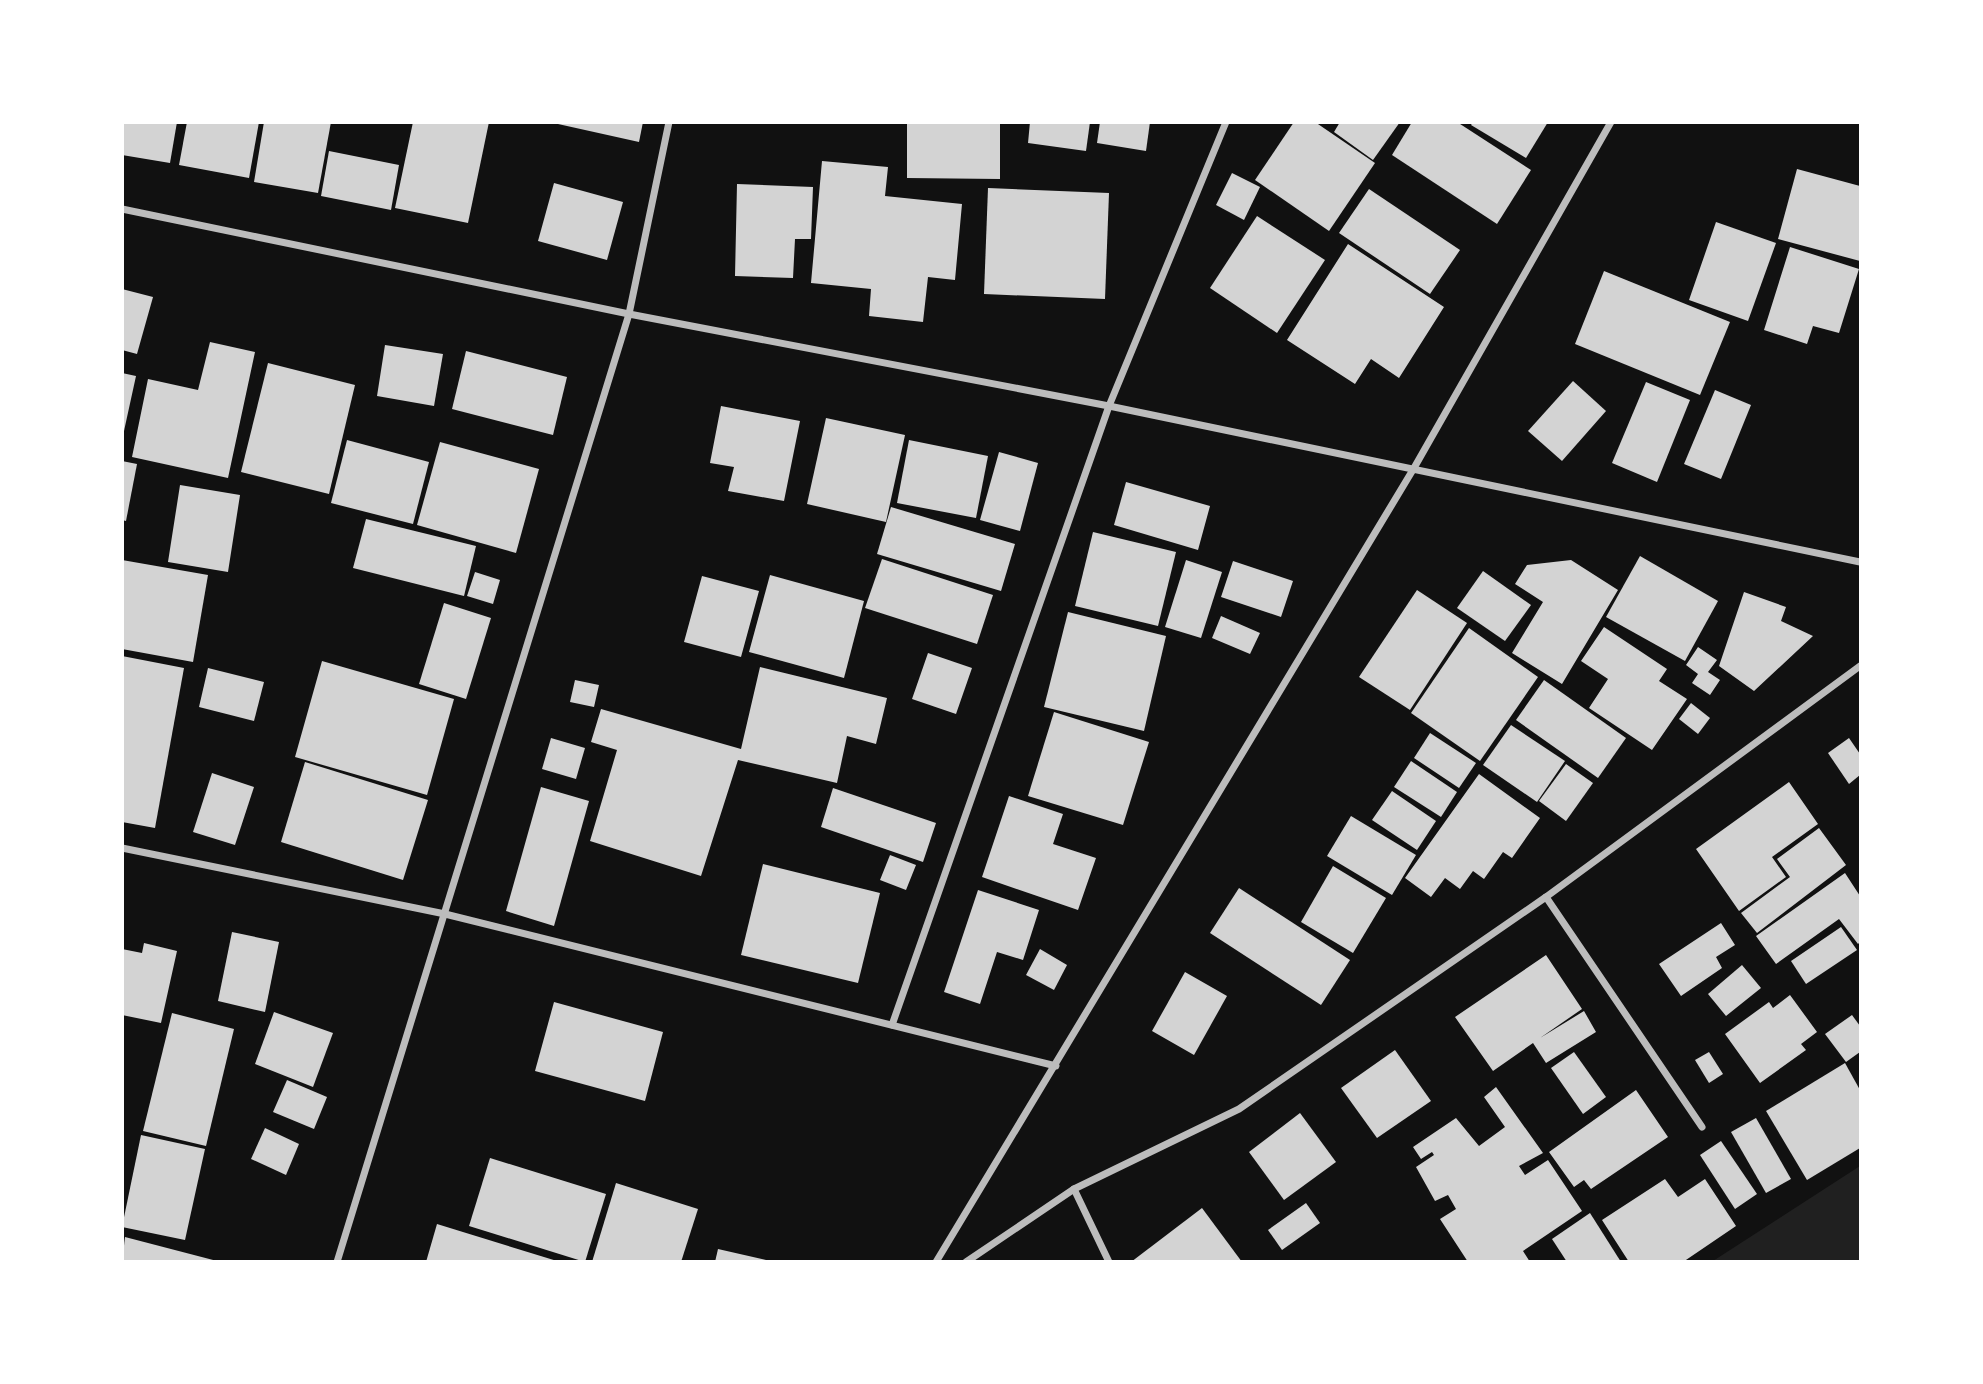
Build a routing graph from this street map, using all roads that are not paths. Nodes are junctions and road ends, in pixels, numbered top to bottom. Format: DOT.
graph roads {
  1 [pos="669,122"];
  2 [pos="1226,122"];
  3 [pos="1611,122"];
  4 [pos="122,209"];
  5 [pos="629,314"];
  6 [pos="1109,406"];
  7 [pos="1414,468"];
  8 [pos="1860,562"];
  9 [pos="1860,666"];
  10 [pos="122,848"];
  11 [pos="1546,897"];
  12 [pos="445,914"];
  13 [pos="892,1025"];
  14 [pos="1056,1066"];
  15 [pos="1702,1127"];
  16 [pos="1074,1189"];
  17 [pos="337,1262"];
  18 [pos="936,1262"];
  19 [pos="966,1262"];
  20 [pos="1108,1262"];
  1 -- 5 [label="street"];
  2 -- 6 [label="street"];
  3 -- 7 [label="street"];
  4 -- 5 [label="street"];
  5 -- 6 [label="street"];
  5 -- 12 [label="street"];
  6 -- 7 [label="street"];
  6 -- 13 [label="street"];
  7 -- 8 [label="street"];
  7 -- 14 [label="street"];
  9 -- 11 [label="street"];
  10 -- 12 [label="street"];
  11 -- 15 [label="street"];
  11 -- 16 [label="street"];
  12 -- 13 [label="street"];
  12 -- 17 [label="street"];
  13 -- 14 [label="street"];
  14 -- 18 [label="street"];
  16 -- 19 [label="street"];
  16 -- 20 [label="street"];
}
